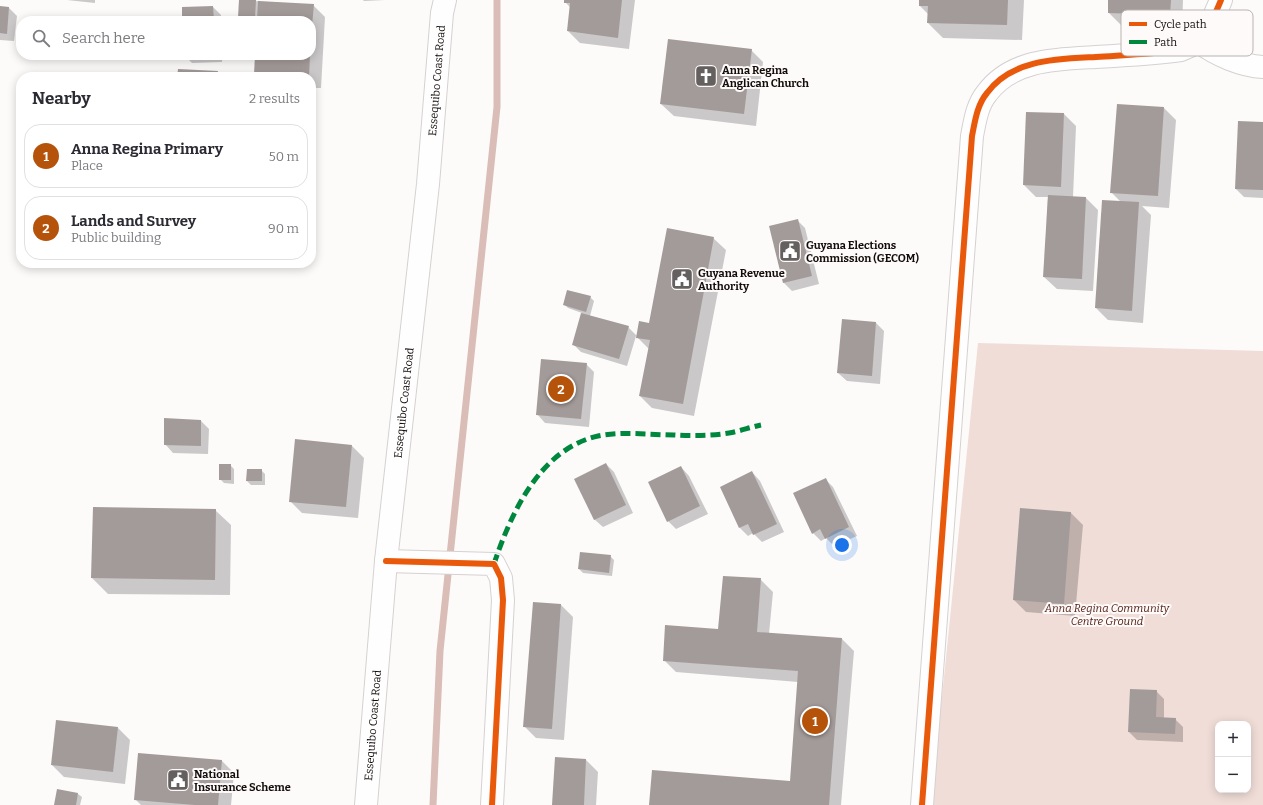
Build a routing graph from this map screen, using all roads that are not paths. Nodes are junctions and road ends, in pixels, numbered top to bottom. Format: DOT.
graph roads {
  1 [pos="445,0"];
  2 [pos="1221,0"];
  3 [pos="1217,10"];
  4 [pos="1121,54"];
  5 [pos="1224,56"];
  6 [pos="1263,67"];
  7 [pos="386,561"];
  8 [pos="366,805"];
  9 [pos="492,805"];
  10 [pos="922,805"];
  1 -- 7 [label="street, Essequibo Coast Road"];
  2 -- 3 [label="street"];
  4 -- 10 [label="street"];
  5 -- 6 [label="street"];
  7 -- 8 [label="street, Essequibo Coast Road"];
  7 -- 9 [label="street"];
}
